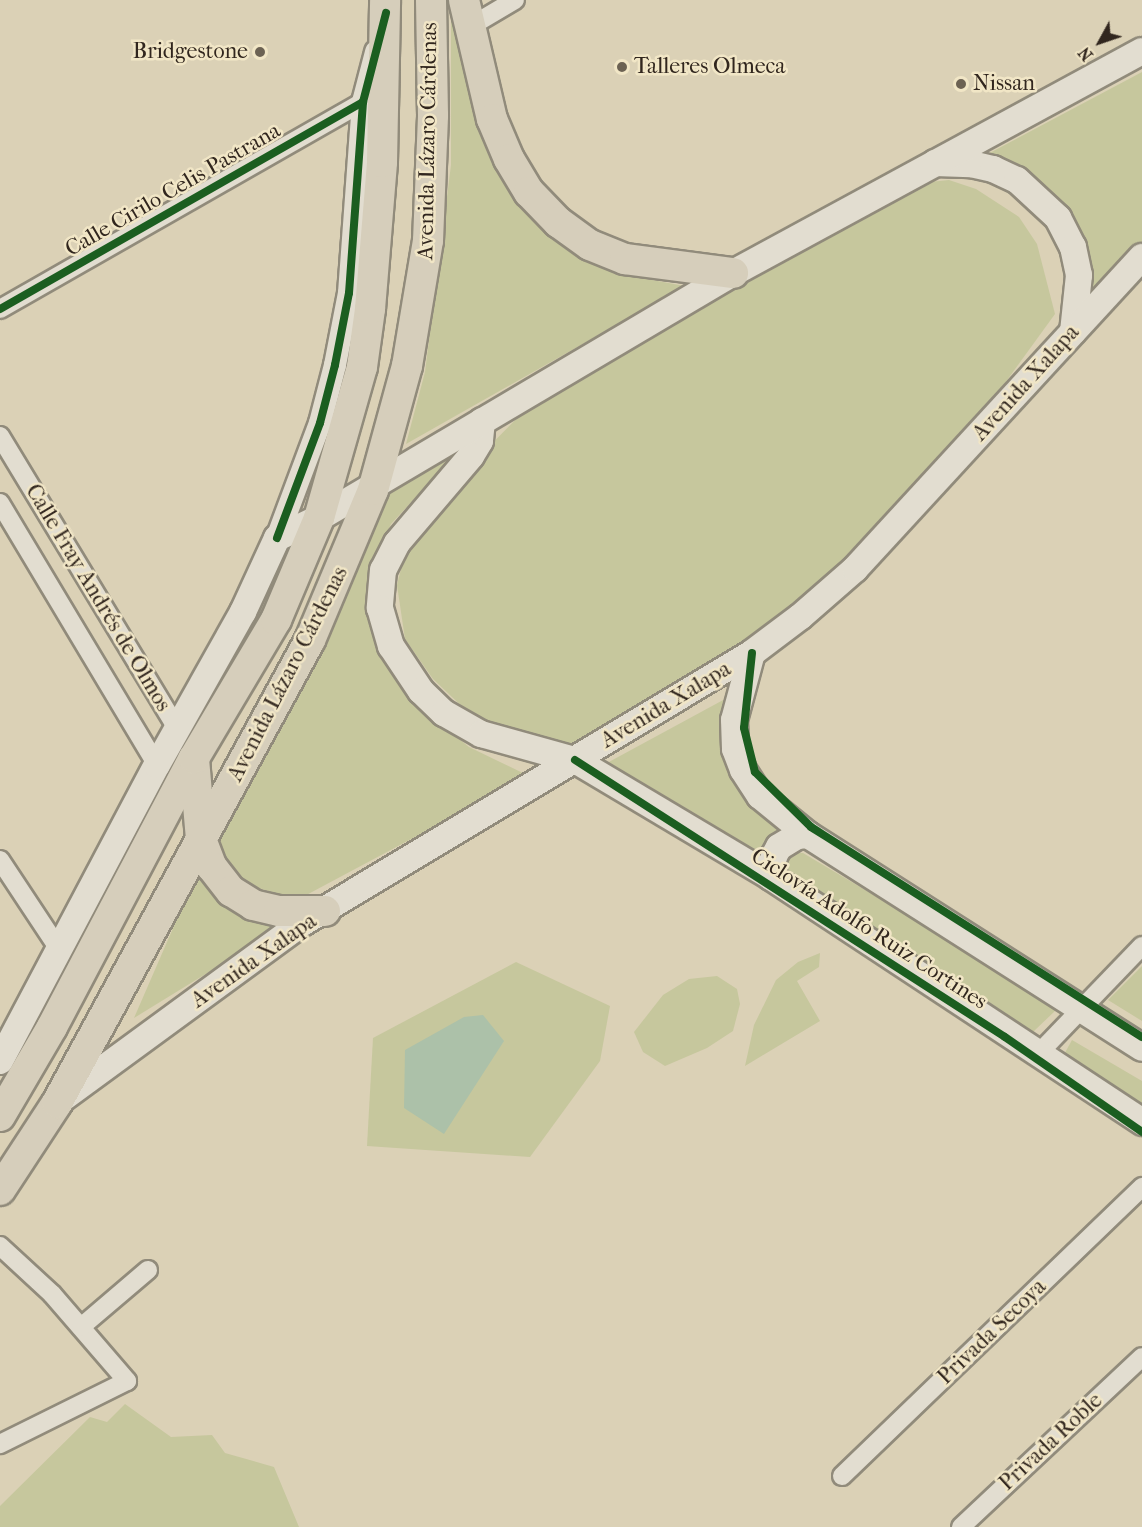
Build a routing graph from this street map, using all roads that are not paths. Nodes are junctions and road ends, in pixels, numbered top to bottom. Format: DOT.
graph roads {
  1 [pos="430,0"];
  2 [pos="515,0"];
  3 [pos="385,6"];
  4 [pos="468,13"];
  5 [pos="1142,51"];
  6 [pos="363,102"];
  7 [pos="933,163"];
  8 [pos="1142,257"];
  9 [pos="733,273"];
  10 [pos="0,309"];
  11 [pos="1072,333"];
  12 [pos="482,421"];
  13 [pos="0,436"];
  14 [pos="375,484"];
  15 [pos="0,503"];
  16 [pos="320,518"];
  17 [pos="277,538"];
  18 [pos="752,652"];
  19 [pos="178,730"];
  20 [pos="194,758"];
  21 [pos="575,760"];
  22 [pos="157,765"];
  23 [pos="808,835"];
  24 [pos="201,839"];
  25 [pos="0,860"];
  26 [pos="771,877"];
  27 [pos="325,911"];
  28 [pos="1142,946"];
  29 [pos="61,952"];
  30 [pos="1080,1009"];
  31 [pos="1142,1048"];
  32 [pos="1038,1054"];
  33 [pos="0,1062"];
  34 [pos="57,1103"];
  35 [pos="0,1116"];
  36 [pos="1142,1122"];
  37 [pos="1142,1187"];
  38 [pos="0,1190"];
  39 [pos="0,1246"];
  40 [pos="148,1270"];
  41 [pos="81,1328"];
  42 [pos="1142,1357"];
  43 [pos="0,1444"];
  44 [pos="842,1476"];
  45 [pos="961,1527"];
  1 -- 14 [label="highway, Avenida Lázaro Cárdenas"];
  2 -- 4 [label="street"];
  3 -- 6 [label="street"];
  3 -- 16 [label="highway, Avenida Lázaro Cárdenas"];
  4 -- 9 [label="highway"];
  5 -- 7 [label="main road"];
  6 -- 10 [label="street, Calle Cirilo Celis Pastrana"];
  6 -- 17 [label="street"];
  7 -- 9 [label="main road"];
  7 -- 11 [label="main road"];
  8 -- 11 [label="main road, Avenida Xalapa"];
  9 -- 12 [label="main road"];
  11 -- 18 [label="main road, Avenida Xalapa"];
  12 -- 14 [label="main road"];
  12 -- 21 [label="main road"];
  13 -- 19 [label="street, Calle Fray Andrés de Olmos"];
  14 -- 16 [label="main road"];
  14 -- 24 [label="highway, Avenida Lázaro Cárdenas"];
  15 -- 22 [label="street, Calle Fray Andrés de Olmos"];
  16 -- 17 [label="main road"];
  16 -- 20 [label="highway, Avenida Lázaro Cárdenas"];
  17 -- 19 [label="main road"];
  18 -- 21 [label="main road, Avenida Xalapa"];
  18 -- 23 [label="main road"];
  19 -- 22 [label="main road"];
  20 -- 24 [label="highway"];
  20 -- 35 [label="highway, Avenida Lázaro Cárdenas"];
  21 -- 26 [label="main road"];
  21 -- 27 [label="main road, Avenida Xalapa"];
  22 -- 29 [label="main road"];
  23 -- 26 [label="main road"];
  23 -- 30 [label="main road"];
  24 -- 27 [label="highway"];
  24 -- 34 [label="highway, Avenida Lázaro Cárdenas"];
  25 -- 29 [label="street"];
  26 -- 32 [label="main road"];
  27 -- 34 [label="main road, Avenida Xalapa"];
  28 -- 30 [label="street"];
  29 -- 33 [label="main road"];
  30 -- 31 [label="main road"];
  30 -- 32 [label="street"];
  32 -- 36 [label="main road"];
  34 -- 38 [label="highway, Avenida Lázaro Cárdenas"];
  37 -- 44 [label="street, Privada Secoya"];
  39 -- 41 [label="street"];
  40 -- 41 [label="street"];
  41 -- 43 [label="street"];
  42 -- 45 [label="street, Privada Roble"];
}
